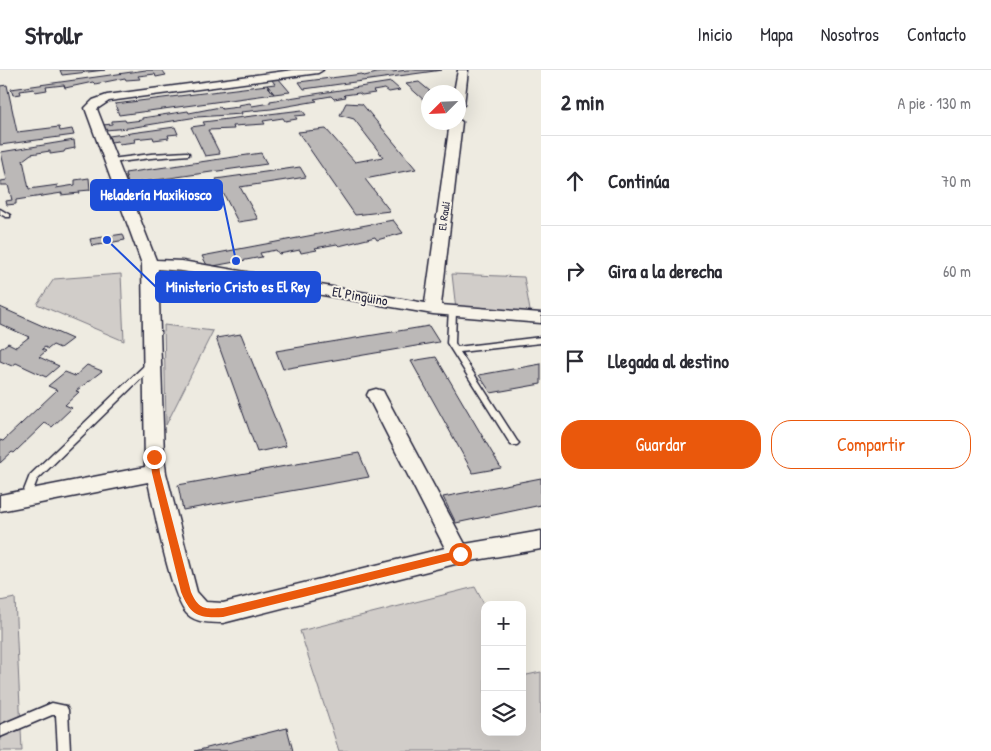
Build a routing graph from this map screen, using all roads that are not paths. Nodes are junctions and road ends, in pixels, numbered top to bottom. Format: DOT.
graph roads {
  1 [pos="318,70"];
  2 [pos="463,70"];
  3 [pos="461,85"];
  4 [pos="455,130"];
  5 [pos="187,154"];
  6 [pos="111,161"];
  7 [pos="0,211"];
  8 [pos="8,216"];
  9 [pos="150,264"];
  10 [pos="433,309"];
  11 [pos="452,311"];
  12 [pos="541,318"];
  13 [pos="541,340"];
  14 [pos="455,350"];
  15 [pos="152,363"];
  16 [pos="376,395"];
  17 [pos="514,444"];
  18 [pos="156,473"];
  19 [pos="26,498"];
  20 [pos="0,503"];
  21 [pos="541,540"];
  22 [pos="460,554"];
  23 [pos="0,731"];
  24 [pos="64,751"];
  1 -- 6 [label="street"];
  2 -- 3 [label="street"];
  4 -- 10 [label="street, El Raulí"];
  5 -- 6 [label="lane"];
  6 -- 9 [label="street"];
  7 -- 8 [label="lane"];
  9 -- 10 [label="street, El Pingüino"];
  9 -- 15 [label="street"];
  10 -- 11 [label="street, El Pingüino"];
  11 -- 12 [label="street, El Pingüino"];
  11 -- 14 [label="lane"];
  13 -- 14 [label="lane"];
  14 -- 17 [label="lane"];
  15 -- 18 [label="street"];
  15 -- 19 [label="lane"];
  16 -- 22 [label="street"];
  18 -- 19 [label="street"];
  18 -- 22 [label="street"];
  19 -- 20 [label="street"];
  21 -- 22 [label="street"];
  23 -- 24 [label="lane"];
}
